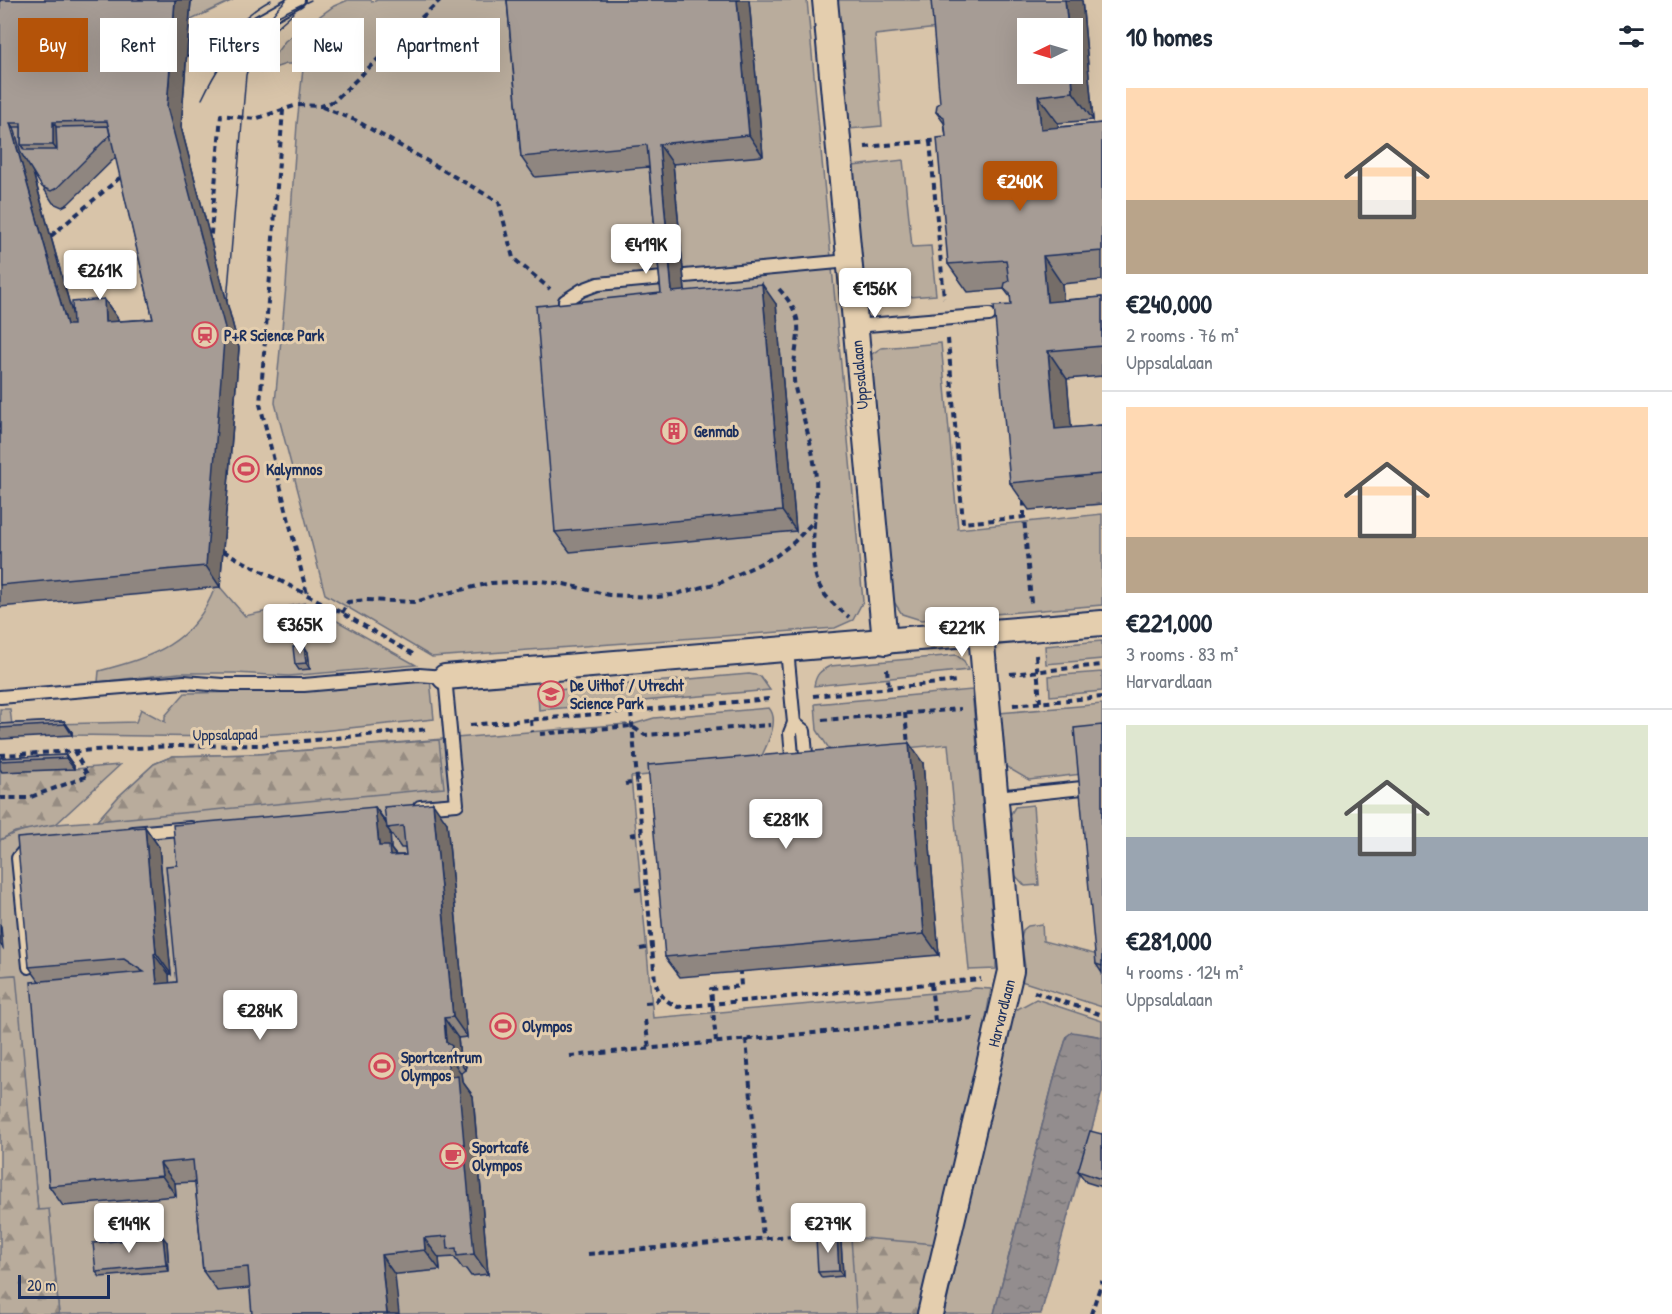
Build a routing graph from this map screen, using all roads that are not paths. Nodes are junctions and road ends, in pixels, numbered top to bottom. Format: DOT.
graph roads {
  1 [pos="298,0"];
  2 [pos="825,0"];
  3 [pos="187,49"];
  4 [pos="849,261"];
  5 [pos="989,315"];
  6 [pos="566,324"];
  7 [pos="855,326"];
  8 [pos="1102,623"];
  9 [pos="981,634"];
  10 [pos="885,642"];
  11 [pos="787,650"];
  12 [pos="445,677"];
  13 [pos="0,697"];
  14 [pos="794,723"];
  15 [pos="811,783"];
  16 [pos="793,784"];
  17 [pos="1092,787"];
  18 [pos="996,797"];
  19 [pos="410,808"];
  20 [pos="209,826"];
  21 [pos="115,834"];
  22 [pos="44,841"];
  23 [pos="28,967"];
  24 [pos="930,1314"];
  1 -- 3 [label="lane"];
  2 -- 4 [label="street, Uppsalalaan"];
  4 -- 6 [label="lane"];
  4 -- 7 [label="street, Uppsalalaan"];
  5 -- 7 [label="lane"];
  7 -- 10 [label="street, Uppsalalaan"];
  8 -- 9 [label="street"];
  9 -- 10 [label="street"];
  9 -- 18 [label="street, Harvardlaan"];
  10 -- 11 [label="street"];
  11 -- 12 [label="street"];
  11 -- 14 [label="lane"];
  12 -- 13 [label="lane"];
  12 -- 19 [label="lane"];
  14 -- 15 [label="lane"];
  14 -- 16 [label="lane"];
  17 -- 18 [label="lane"];
  18 -- 24 [label="street, Harvardlaan"];
  20 -- 21 [label="lane"];
  22 -- 23 [label="lane"];
}
